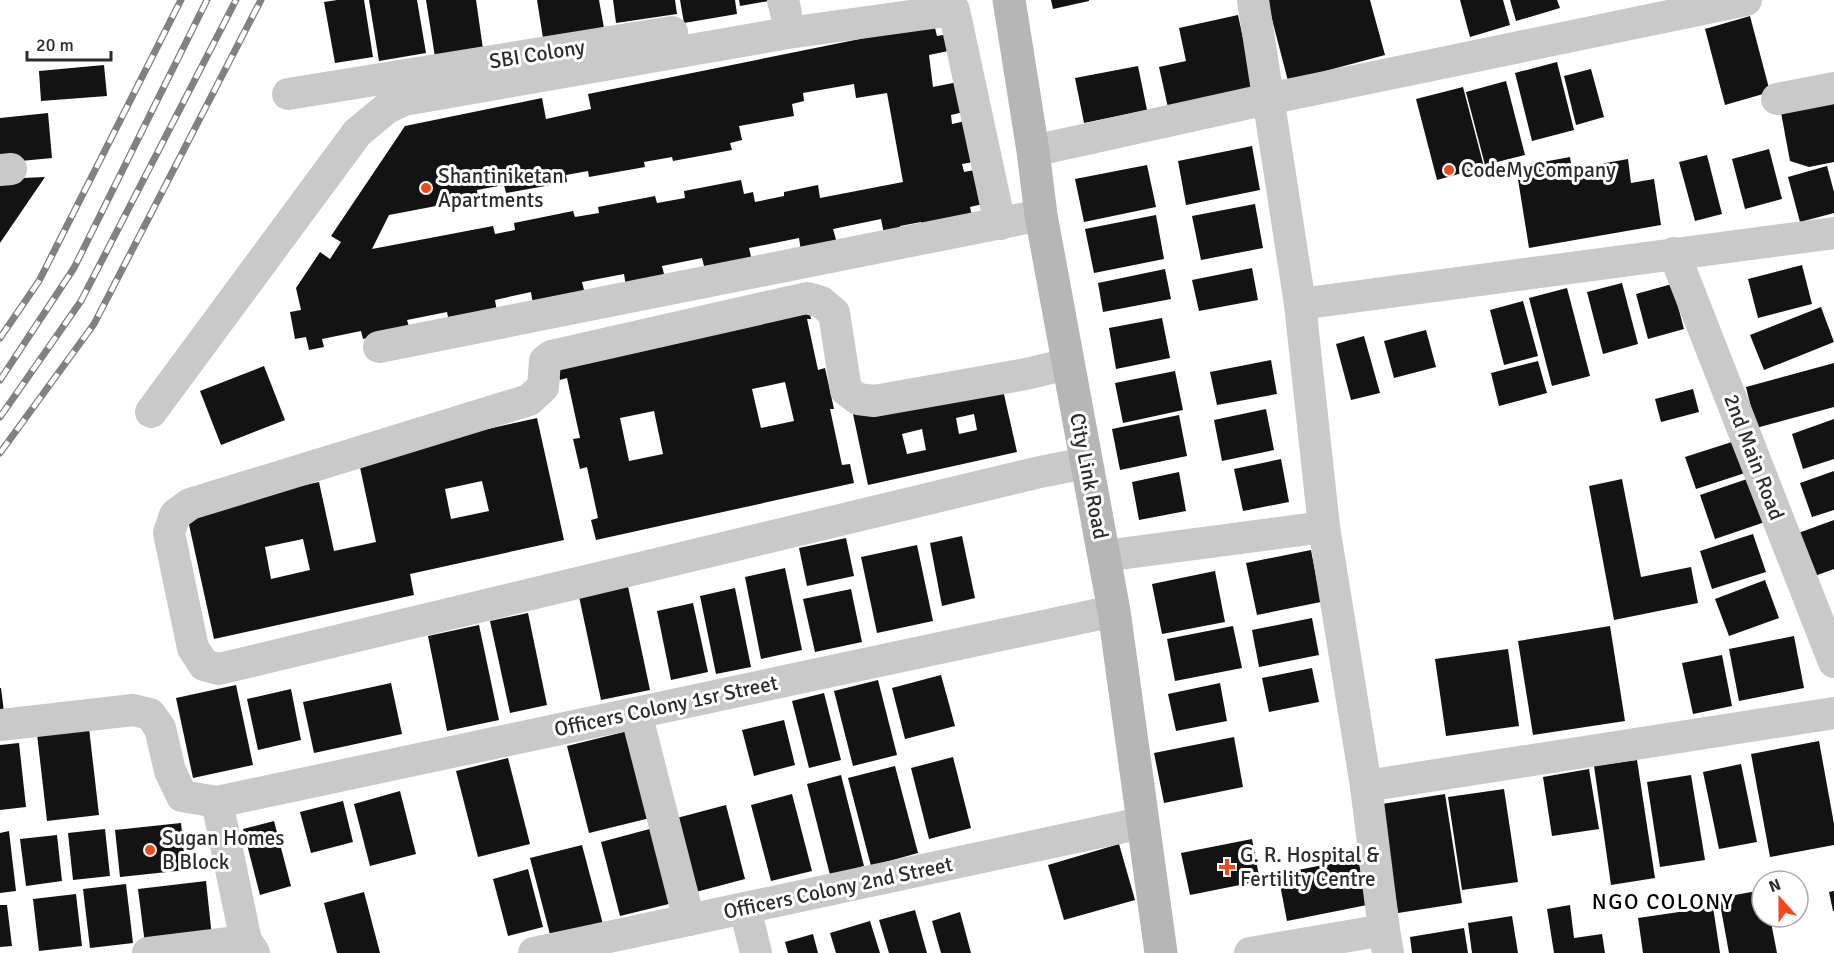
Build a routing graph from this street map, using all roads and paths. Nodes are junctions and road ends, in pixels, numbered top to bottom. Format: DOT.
graph roads {
  1 [pos="873,0"];
  2 [pos="1009,0"];
  3 [pos="1253,0"];
  4 [pos="1746,0"];
  5 [pos="784,7"];
  6 [pos="1834,88"];
  7 [pos="288,94"];
  8 [pos="1268,99"];
  9 [pos="1777,99"];
  10 [pos="1033,151"];
  11 [pos="1041,214"];
  12 [pos="1000,224"];
  13 [pos="1834,233"];
  14 [pos="1674,253"];
  15 [pos="1300,304"];
  16 [pos="379,347"];
  17 [pos="1068,364"];
  18 [pos="151,412"];
  19 [pos="1086,464"];
  20 [pos="1324,527"];
  21 [pos="1104,556"];
  22 [pos="1114,611"];
  23 [pos="1834,662"];
  24 [pos="636,713"];
  25 [pos="1834,713"];
  26 [pos="0,725"];
  27 [pos="1366,786"];
  28 [pos="217,802"];
  29 [pos="1142,823"];
  30 [pos="745,908"];
  31 [pos="689,920"];
  32 [pos="1386,942"];
  33 [pos="250,947"];
  34 [pos="148,953"];
  35 [pos="534,953"];
  36 [pos="756,953"];
  37 [pos="1161,953"];
  38 [pos="1250,953"];
  1 -- 5 [label="street, SBI Colony"];
  2 -- 10 [label="street, City Link Road"];
  3 -- 8 [label="street"];
  4 -- 8 [label="street"];
  5 -- 7 [label="street, SBI Colony"];
  6 -- 9 [label="street"];
  8 -- 10 [label="street"];
  8 -- 15 [label="street"];
  10 -- 11 [label="street, City Link Road"];
  11 -- 12 [label="street"];
  11 -- 17 [label="street, City Link Road"];
  12 -- 16 [label="street"];
  12 -- 18 [label="street"];
  13 -- 14 [label="street"];
  14 -- 15 [label="street"];
  14 -- 23 [label="street, 2nd Main Road"];
  15 -- 20 [label="street"];
  17 -- 19 [label="street, City Link Road"];
  17 -- 19 [label="street"];
  19 -- 21 [label="street, City Link Road"];
  20 -- 21 [label="street"];
  20 -- 27 [label="street"];
  21 -- 22 [label="street, City Link Road"];
  22 -- 24 [label="street, Officers Colony 1sr Street"];
  22 -- 29 [label="street, City Link Road"];
  24 -- 28 [label="street, Officers Colony 1sr Street"];
  24 -- 31 [label="street"];
  25 -- 27 [label="street"];
  26 -- 28 [label="street"];
  27 -- 32 [label="street"];
  28 -- 33 [label="street"];
  29 -- 30 [label="street, Officers Colony 2nd Street"];
  29 -- 37 [label="street, City Link Road"];
  30 -- 31 [label="street, Officers Colony 2nd Street"];
  30 -- 36 [label="street"];
  31 -- 35 [label="street, Officers Colony 2nd Street"];
  32 -- 38 [label="street"];
  33 -- 34 [label="street"];
}
